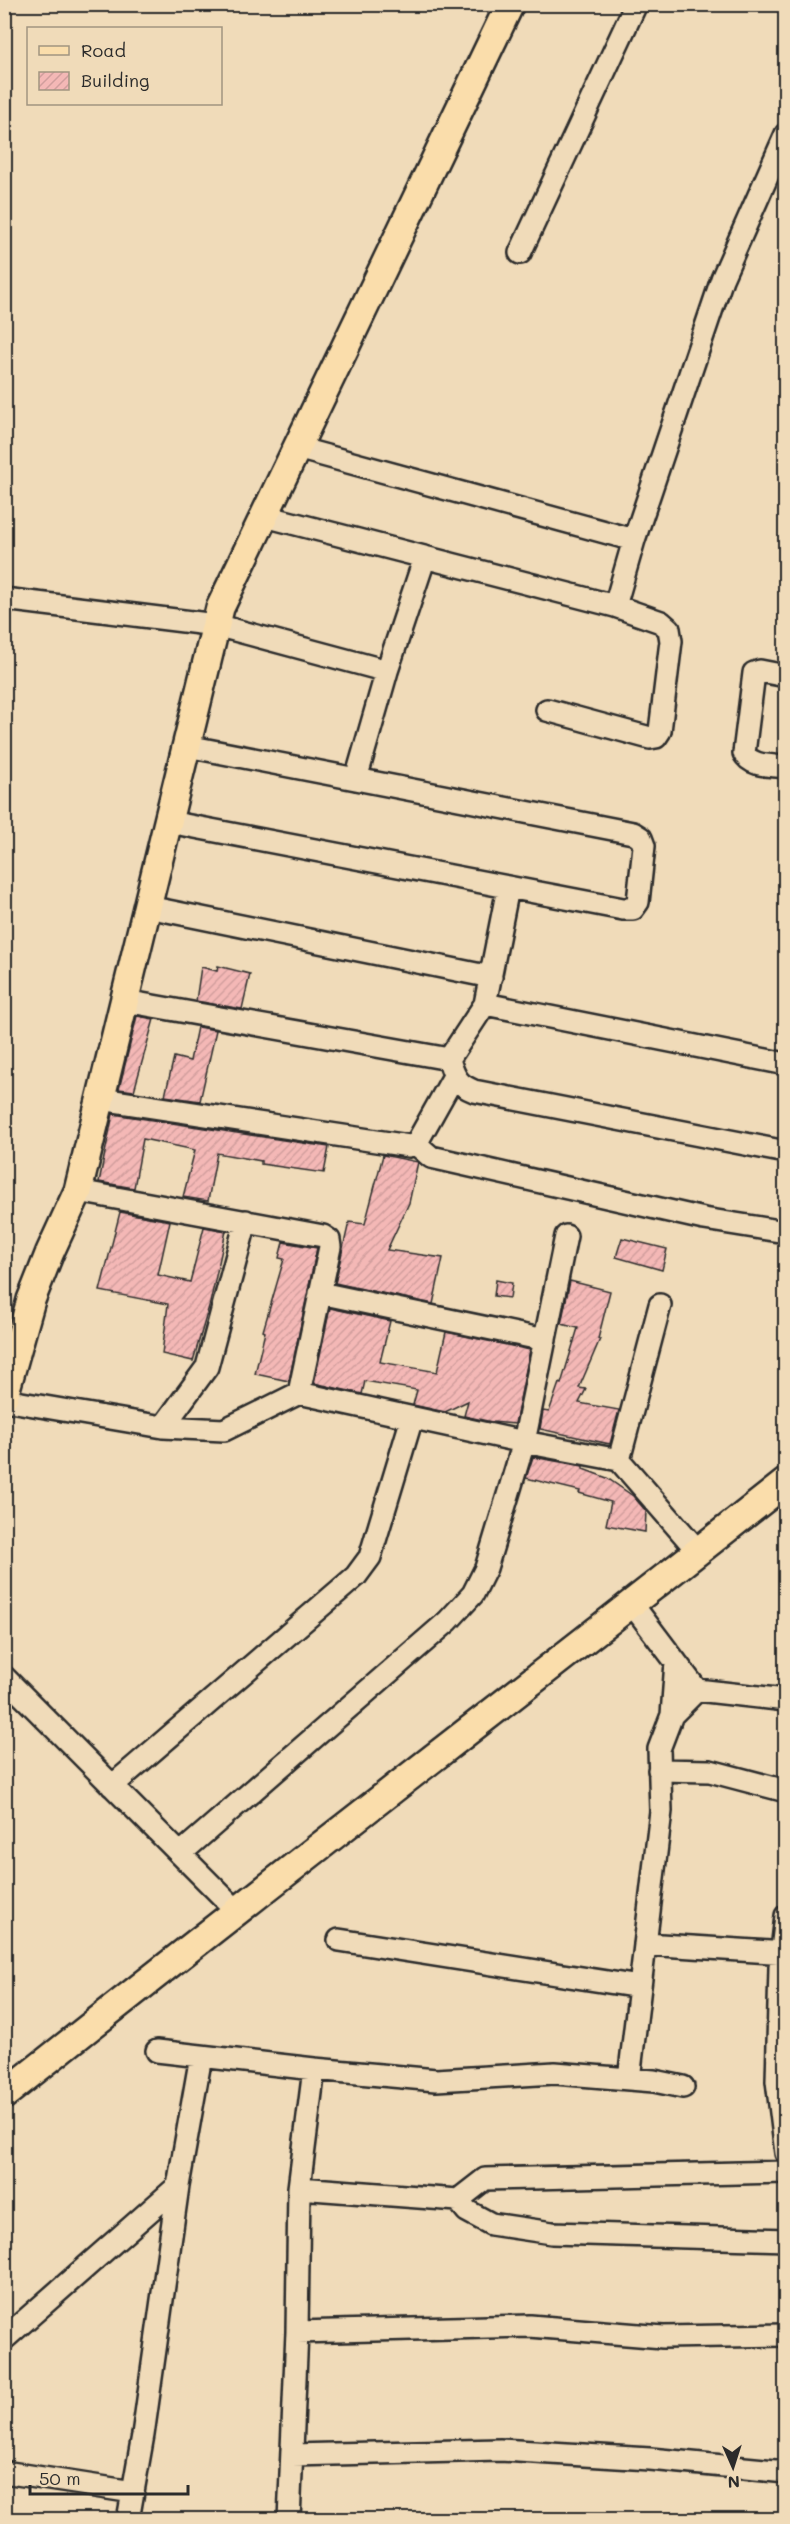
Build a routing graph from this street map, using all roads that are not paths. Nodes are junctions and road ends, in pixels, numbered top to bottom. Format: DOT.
graph roads {
  1 [pos="510,4"];
  2 [pos="636,4"];
  3 [pos="786,134"];
  4 [pos="520,253"];
  5 [pos="297,448"];
  6 [pos="265,516"];
  7 [pos="634,540"];
  8 [pos="425,557"];
  9 [pos="4,599"];
  10 [pos="615,606"];
  11 [pos="216,625"];
  12 [pos="387,671"];
  13 [pos="786,676"];
  14 [pos="547,710"];
  15 [pos="187,746"];
  16 [pos="786,767"];
  17 [pos="356,778"];
  18 [pos="169,822"];
  19 [pos="508,888"];
  20 [pos="148,907"];
  21 [pos="491,977"];
  22 [pos="125,1001"];
  23 [pos="485,1004"];
  24 [pos="786,1064"];
  25 [pos="452,1067"];
  26 [pos="101,1099"];
  27 [pos="416,1144"];
  28 [pos="786,1152"];
  29 [pos="78,1191"];
  30 [pos="246,1221"];
  31 [pos="786,1232"];
  32 [pos="566,1236"];
  33 [pos="320,1293"];
  34 [pos="660,1305"];
  35 [pos="13,1334"];
  36 [pos="545,1340"];
  37 [pos="299,1393"];
  38 [pos="4,1398"];
  39 [pos="412,1418"];
  40 [pos="163,1426"];
  41 [pos="524,1442"];
  42 [pos="620,1460"];
  43 [pos="786,1482"];
  44 [pos="698,1551"];
  45 [pos="632,1604"];
  46 [pos="676,1662"];
  47 [pos="4,1677"];
  48 [pos="698,1690"];
  49 [pos="786,1700"];
  50 [pos="672,1715"];
  51 [pos="659,1770"];
  52 [pos="112,1786"];
  53 [pos="786,1791"];
  54 [pos="180,1854"];
  55 [pos="236,1910"];
  56 [pos="786,1916"];
  57 [pos="339,1940"];
  58 [pos="645,1944"];
  59 [pos="783,1952"];
  60 [pos="639,1987"];
  61 [pos="157,2050"];
  62 [pos="201,2056"];
  63 [pos="314,2069"];
  64 [pos="629,2079"];
  65 [pos="683,2087"];
  66 [pos="4,2095"];
  67 [pos="786,2153"];
  68 [pos="786,2172"];
  69 [pos="178,2186"];
  70 [pos="299,2188"];
  71 [pos="458,2200"];
  72 [pos="786,2240"];
  73 [pos="297,2332"];
  74 [pos="786,2335"];
  75 [pos="4,2338"];
  76 [pos="292,2455"];
  77 [pos="4,2472"];
  78 [pos="786,2472"];
  79 [pos="133,2492"];
  80 [pos="128,2520"];
  81 [pos="289,2520"];
  1 -- 5 [label="main road"];
  2 -- 4 [label="street"];
  3 -- 7 [label="street"];
  5 -- 6 [label="main road"];
  5 -- 7 [label="street"];
  6 -- 8 [label="street"];
  6 -- 11 [label="main road"];
  7 -- 10 [label="street"];
  8 -- 10 [label="street"];
  8 -- 12 [label="street"];
  9 -- 11 [label="street"];
  10 -- 14 [label="street"];
  11 -- 12 [label="street"];
  11 -- 15 [label="main road"];
  12 -- 17 [label="street"];
  13 -- 16 [label="street"];
  15 -- 17 [label="street"];
  15 -- 18 [label="main road"];
  17 -- 19 [label="street"];
  18 -- 19 [label="street"];
  18 -- 20 [label="main road"];
  19 -- 21 [label="street"];
  20 -- 21 [label="street"];
  20 -- 22 [label="main road"];
  21 -- 23 [label="street"];
  22 -- 25 [label="street"];
  22 -- 26 [label="main road"];
  23 -- 24 [label="street"];
  23 -- 25 [label="street"];
  25 -- 27 [label="street"];
  25 -- 28 [label="street"];
  26 -- 27 [label="street"];
  26 -- 29 [label="main road"];
  27 -- 31 [label="street"];
  29 -- 30 [label="street"];
  29 -- 35 [label="main road"];
  30 -- 33 [label="street"];
  30 -- 40 [label="street"];
  32 -- 36 [label="street"];
  33 -- 36 [label="street"];
  33 -- 37 [label="street"];
  34 -- 42 [label="street"];
  35 -- 38 [label="main road"];
  36 -- 41 [label="street"];
  37 -- 39 [label="street"];
  37 -- 40 [label="street"];
  38 -- 40 [label="street"];
  39 -- 41 [label="street"];
  39 -- 52 [label="street"];
  41 -- 42 [label="street"];
  41 -- 54 [label="street"];
  42 -- 44 [label="street"];
  43 -- 44 [label="main road"];
  44 -- 45 [label="main road"];
  45 -- 46 [label="street"];
  45 -- 55 [label="main road"];
  46 -- 48 [label="street"];
  46 -- 50 [label="street"];
  47 -- 52 [label="street"];
  48 -- 49 [label="street"];
  48 -- 50 [label="street"];
  50 -- 51 [label="street"];
  51 -- 53 [label="street"];
  51 -- 58 [label="street"];
  52 -- 54 [label="street"];
  54 -- 55 [label="street"];
  55 -- 66 [label="main road"];
  56 -- 59 [label="street"];
  57 -- 60 [label="street"];
  58 -- 59 [label="street"];
  58 -- 60 [label="street"];
  59 -- 67 [label="street"];
  60 -- 64 [label="street"];
  61 -- 62 [label="street"];
  62 -- 63 [label="street"];
  62 -- 69 [label="street"];
  63 -- 64 [label="street"];
  63 -- 70 [label="street"];
  64 -- 65 [label="street"];
  68 -- 71 [label="street"];
  69 -- 75 [label="street"];
  69 -- 79 [label="street"];
  70 -- 71 [label="street"];
  70 -- 73 [label="street"];
  71 -- 72 [label="street"];
  73 -- 74 [label="street"];
  73 -- 76 [label="street"];
  76 -- 78 [label="street"];
  76 -- 81 [label="street"];
  77 -- 79 [label="street"];
  79 -- 80 [label="street"];
}
